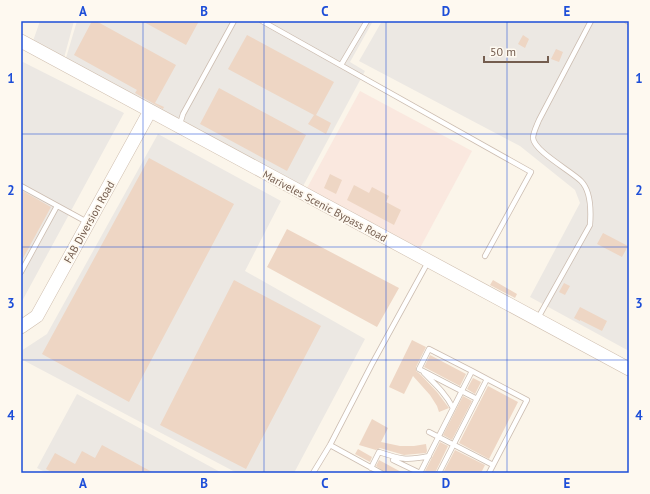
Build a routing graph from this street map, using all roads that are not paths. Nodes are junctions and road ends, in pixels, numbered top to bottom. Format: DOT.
graph roads {
  1 [pos="234,21"];
  2 [pos="262,21"];
  3 [pos="367,21"];
  4 [pos="591,21"];
  5 [pos="21,42"];
  6 [pos="341,65"];
  7 [pos="150,111"];
  8 [pos="179,128"];
  9 [pos="21,186"];
  10 [pos="57,206"];
  11 [pos="88,222"];
  12 [pos="485,256"];
  13 [pos="428,262"];
  14 [pos="21,272"];
  15 [pos="537,320"];
  16 [pos="21,327"];
  17 [pos="419,368"];
  18 [pos="629,369"];
  19 [pos="472,371"];
  20 [pos="487,380"];
  21 [pos="462,391"];
  22 [pos="477,399"];
  23 [pos="453,408"];
  24 [pos="429,432"];
  25 [pos="438,436"];
  26 [pos="454,444"];
  27 [pos="330,446"];
  28 [pos="379,452"];
  29 [pos="429,456"];
  30 [pos="493,465"];
  31 [pos="371,468"];
  32 [pos="314,473"];
  33 [pos="381,473"];
  34 [pos="420,473"];
  35 [pos="439,473"];
  36 [pos="489,473"];
  1 -- 8 [label="lane"];
  2 -- 6 [label="lane"];
  3 -- 6 [label="lane"];
  4 -- 15 [label="lane"];
  5 -- 7 [label="main road, Mariveles Scenic Bypass Road"];
  6 -- 12 [label="lane"];
  7 -- 8 [label="main road, Mariveles Scenic Bypass Road"];
  7 -- 11 [label="main road, FAB Diversion Road"];
  8 -- 13 [label="main road, Mariveles Scenic Bypass Road"];
  9 -- 10 [label="lane"];
  10 -- 11 [label="lane"];
  10 -- 14 [label="lane"];
  11 -- 16 [label="main road, FAB Diversion Road"];
  13 -- 15 [label="main road, Mariveles Scenic Bypass Road"];
  13 -- 27 [label="lane"];
  15 -- 18 [label="main road, Mariveles Scenic Bypass Road"];
  17 -- 19 [label="lane"];
  17 -- 21 [label="lane"];
  17 -- 23 [label="lane"];
  19 -- 20 [label="lane"];
  19 -- 21 [label="lane"];
  20 -- 22 [label="lane"];
  20 -- 30 [label="lane"];
  21 -- 22 [label="lane"];
  21 -- 23 [label="lane"];
  22 -- 26 [label="lane"];
  23 -- 25 [label="lane"];
  24 -- 25 [label="lane"];
  25 -- 26 [label="lane"];
  25 -- 29 [label="lane"];
  26 -- 30 [label="lane"];
  26 -- 35 [label="lane"];
  27 -- 31 [label="lane"];
  27 -- 32 [label="lane"];
  28 -- 29 [label="lane"];
  28 -- 31 [label="lane"];
  28 -- 34 [label="lane"];
  29 -- 34 [label="lane"];
  30 -- 36 [label="lane"];
  31 -- 33 [label="lane"];
}
